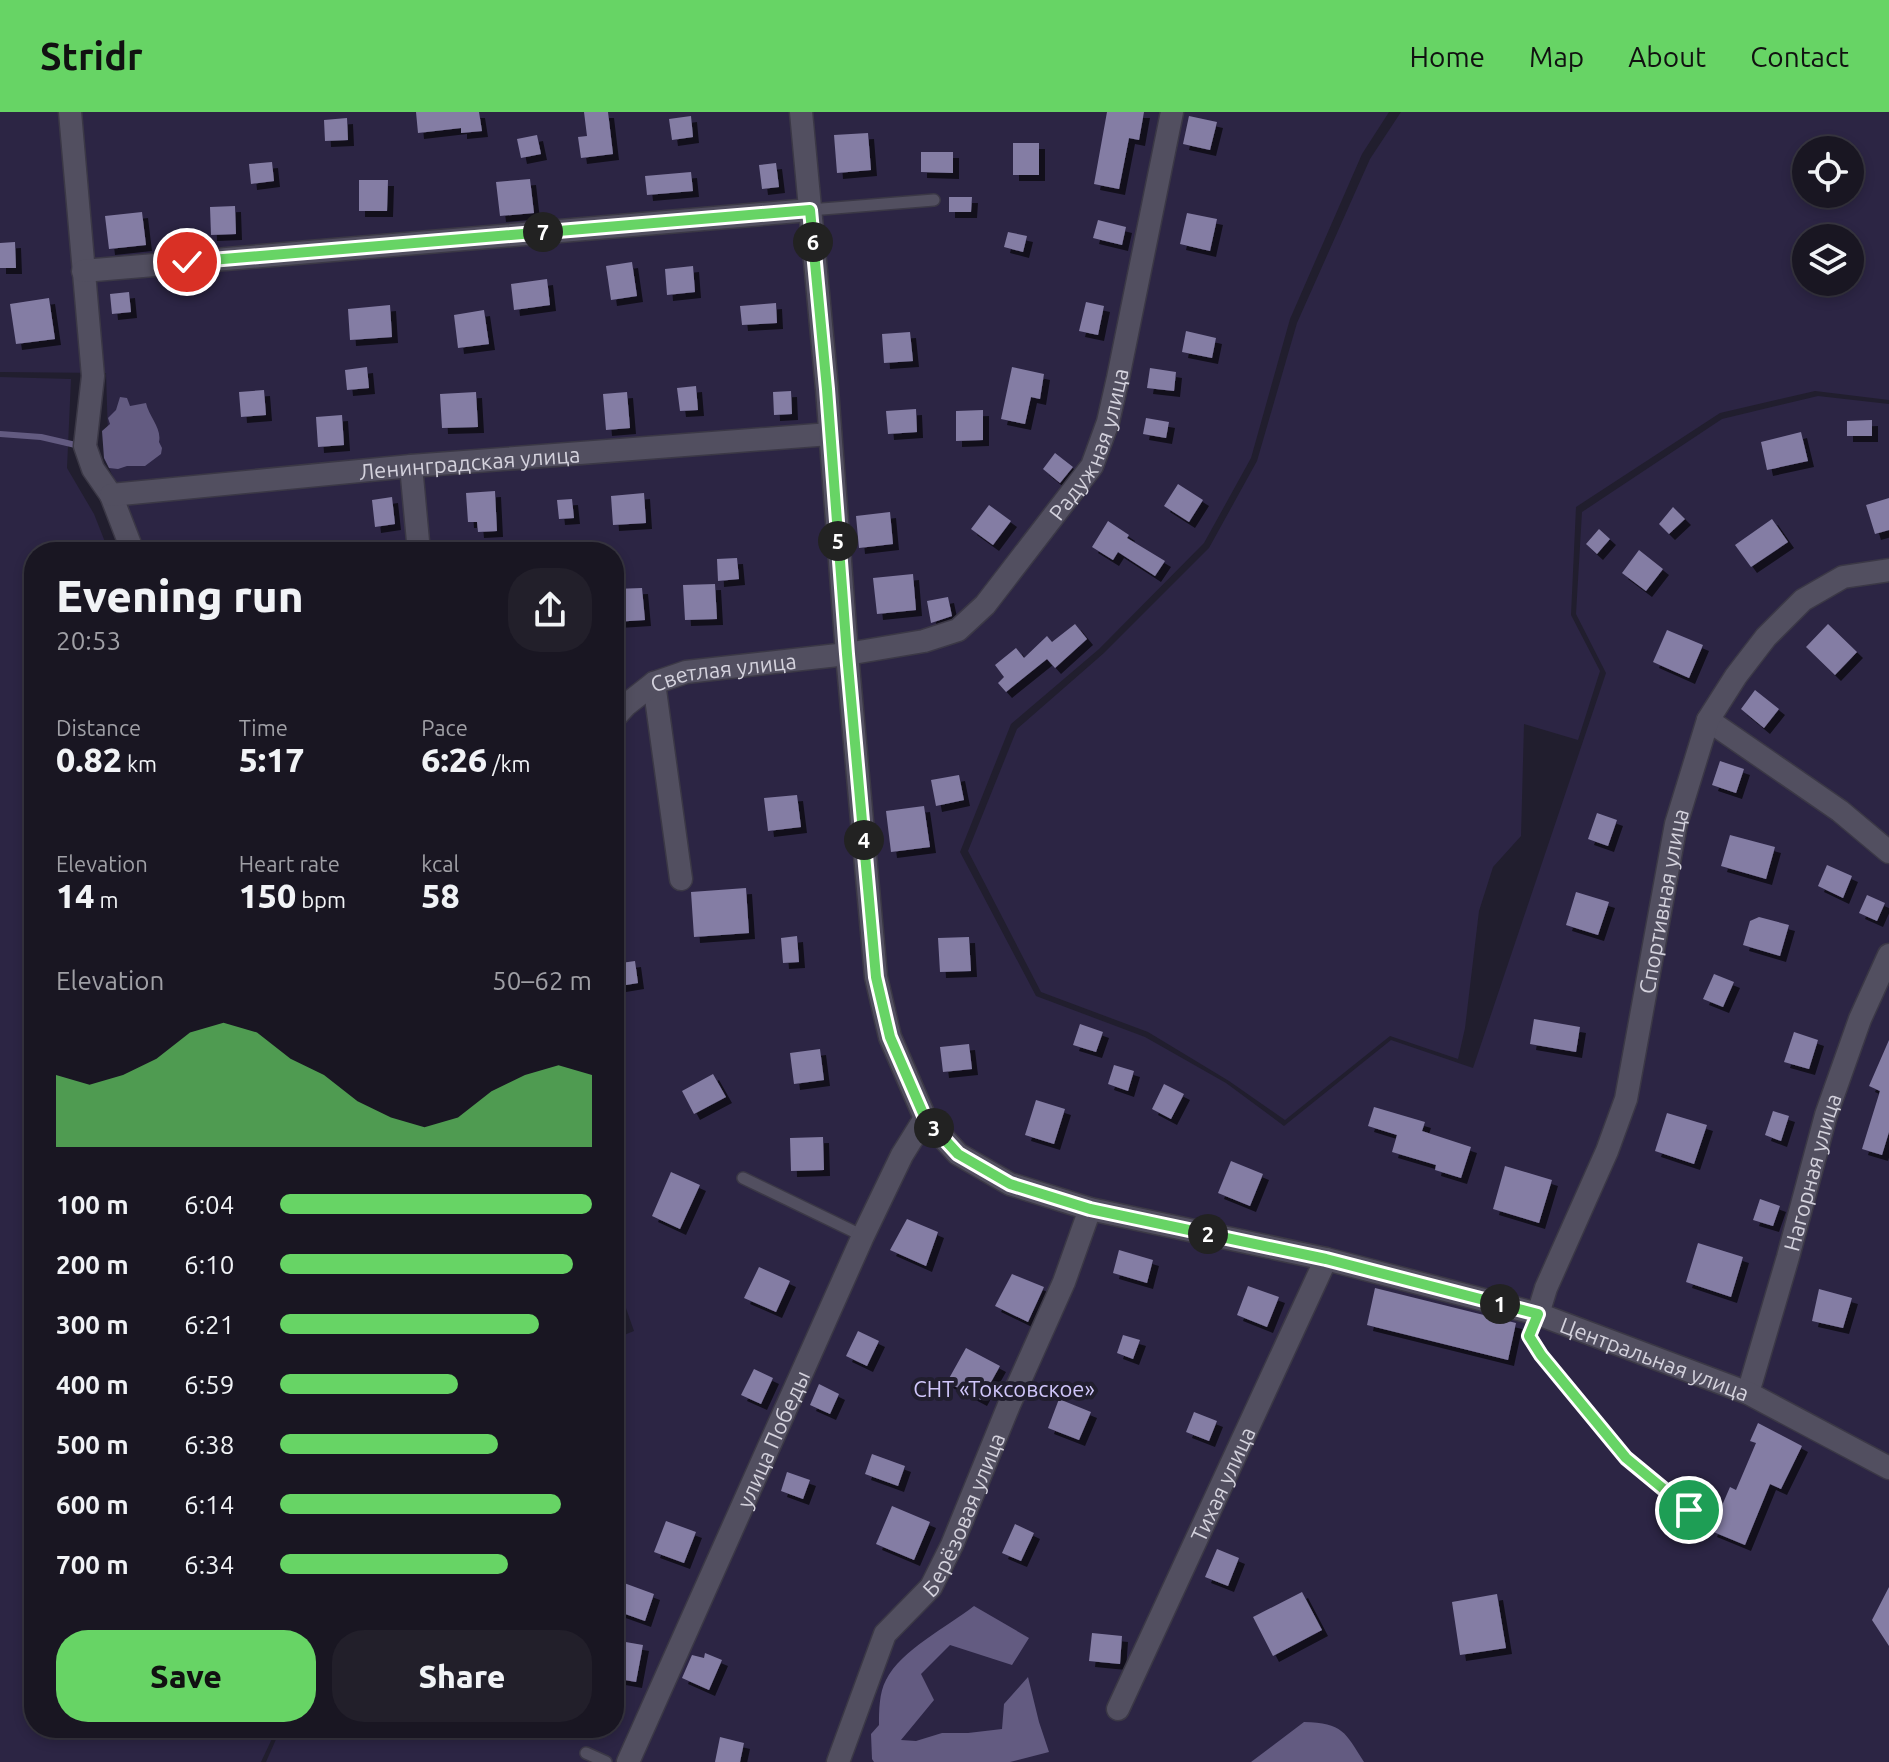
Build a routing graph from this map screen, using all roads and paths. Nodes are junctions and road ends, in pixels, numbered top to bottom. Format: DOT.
graph roads {
  1 [pos="70,112"];
  2 [pos="801,112"];
  3 [pos="1172,112"];
  4 [pos="934,200"];
  5 [pos="810,210"];
  6 [pos="83,271"];
  7 [pos="830,434"];
  8 [pos="411,466"];
  9 [pos="111,495"];
  10 [pos="129,542"];
  11 [pos="418,542"];
  12 [pos="1889,570"];
  13 [pos="847,654"];
  14 [pos="654,683"];
  15 [pos="624,707"];
  16 [pos="1708,720"];
  17 [pos="1889,852"];
  18 [pos="681,879"];
  19 [pos="1889,955"];
  20 [pos="925,1118"];
  21 [pos="743,1178"];
  22 [pos="1090,1209"];
  23 [pos="863,1236"];
  24 [pos="1326,1259"];
  25 [pos="1538,1314"];
  26 [pos="1748,1393"];
  27 [pos="1889,1468"];
  28 [pos="1689,1510"];
  29 [pos="1118,1709"];
  30 [pos="586,1753"];
  31 [pos="606,1762"];
  32 [pos="628,1762"];
  33 [pos="838,1762"];
  1 -- 6 [label="street"];
  2 -- 5 [label="street, Центральная улица"];
  3 -- 13 [label="street, Радужная улица"];
  4 -- 5 [label="lane"];
  5 -- 6 [label="street"];
  5 -- 7 [label="street, Центральная улица"];
  6 -- 9 [label="street"];
  7 -- 8 [label="street, Ленинградская улица"];
  7 -- 13 [label="street, Центральная улица"];
  8 -- 9 [label="street, Ленинградская улица"];
  8 -- 11 [label="street"];
  9 -- 10 [label="street"];
  12 -- 16 [label="street, Спортивная улица"];
  13 -- 14 [label="street, Светлая улица"];
  13 -- 20 [label="street, Центральная улица"];
  14 -- 15 [label="street, Светлая улица"];
  14 -- 18 [label="street"];
  16 -- 17 [label="street"];
  16 -- 25 [label="street, Спортивная улица"];
  19 -- 26 [label="street, Нагорная улица"];
  20 -- 22 [label="street, Центральная улица"];
  20 -- 23 [label="street, улица Победы"];
  21 -- 23 [label="lane"];
  22 -- 24 [label="street, Центральная улица"];
  22 -- 33 [label="street, Берёзовая улица"];
  23 -- 32 [label="street, улица Победы"];
  24 -- 25 [label="street, Центральная улица"];
  24 -- 29 [label="street, Тихая улица"];
  25 -- 26 [label="street, Центральная улица"];
  25 -- 28 [label="lane"];
  26 -- 27 [label="street, Центральная улица"];
  30 -- 31 [label="lane"];
}
